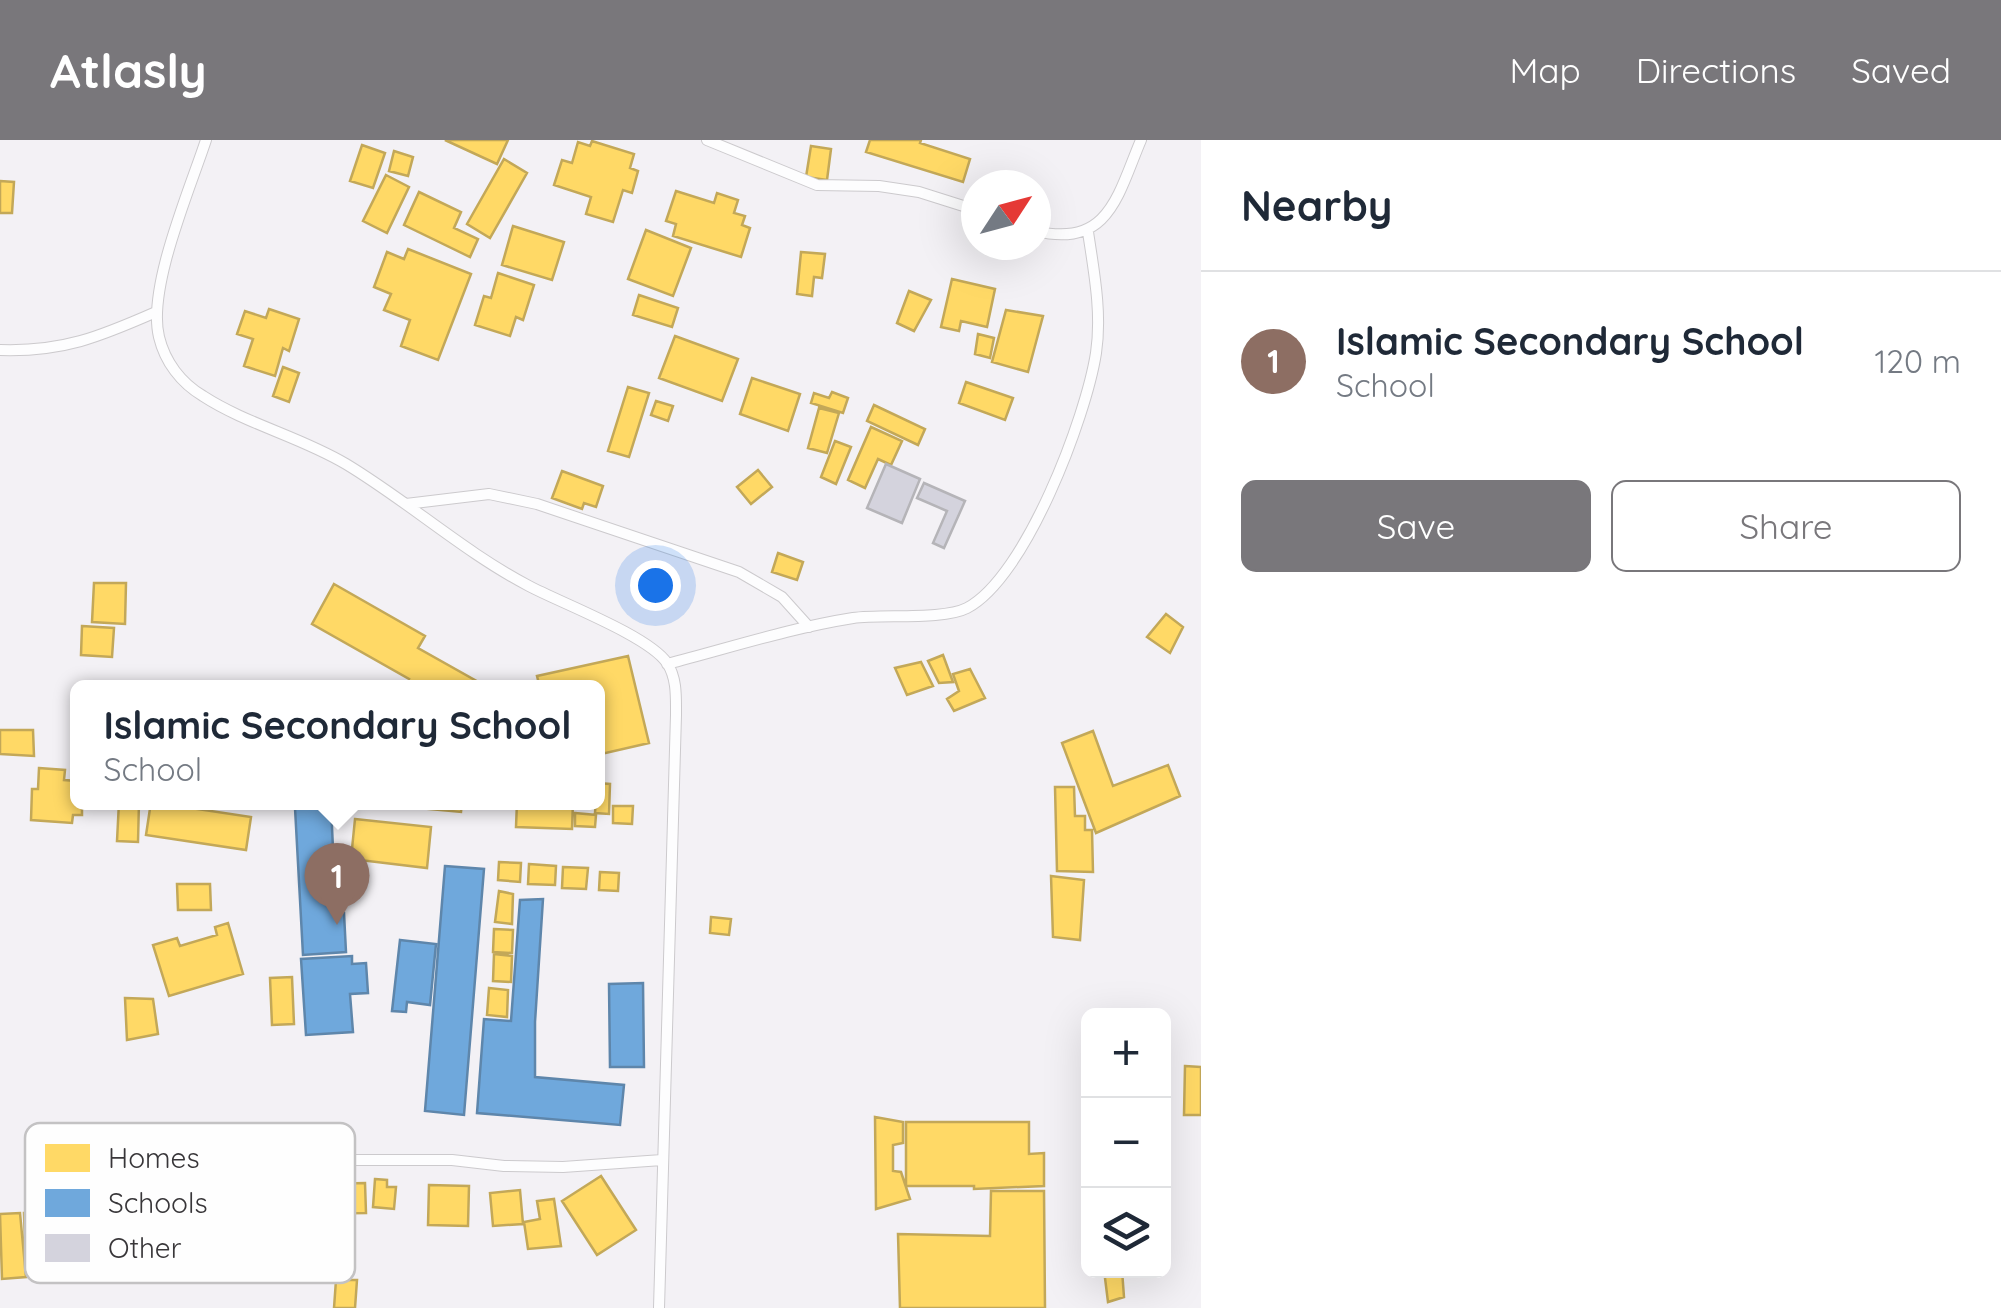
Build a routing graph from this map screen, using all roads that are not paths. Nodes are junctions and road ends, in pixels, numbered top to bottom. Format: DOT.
graph roads {
  1 [pos="206,140"];
  2 [pos="707,140"];
  3 [pos="1141,140"];
  4 [pos="961,205"];
  5 [pos="1088,232"];
  6 [pos="1051,234"];
  7 [pos="156,312"];
  8 [pos="0,350"];
  9 [pos="405,504"];
  10 [pos="809,627"];
  11 [pos="667,664"];
  12 [pos="355,1160"];
  13 [pos="662,1160"];
  14 [pos="659,1308"];
  1 -- 7 [label="lane"];
  2 -- 4 [label="lane"];
  3 -- 5 [label="lane"];
  5 -- 6 [label="lane"];
  5 -- 10 [label="lane"];
  7 -- 8 [label="lane"];
  7 -- 9 [label="lane"];
  9 -- 10 [label="lane"];
  9 -- 11 [label="lane"];
  10 -- 11 [label="lane"];
  11 -- 13 [label="lane"];
  12 -- 13 [label="lane"];
  13 -- 14 [label="lane"];
}
